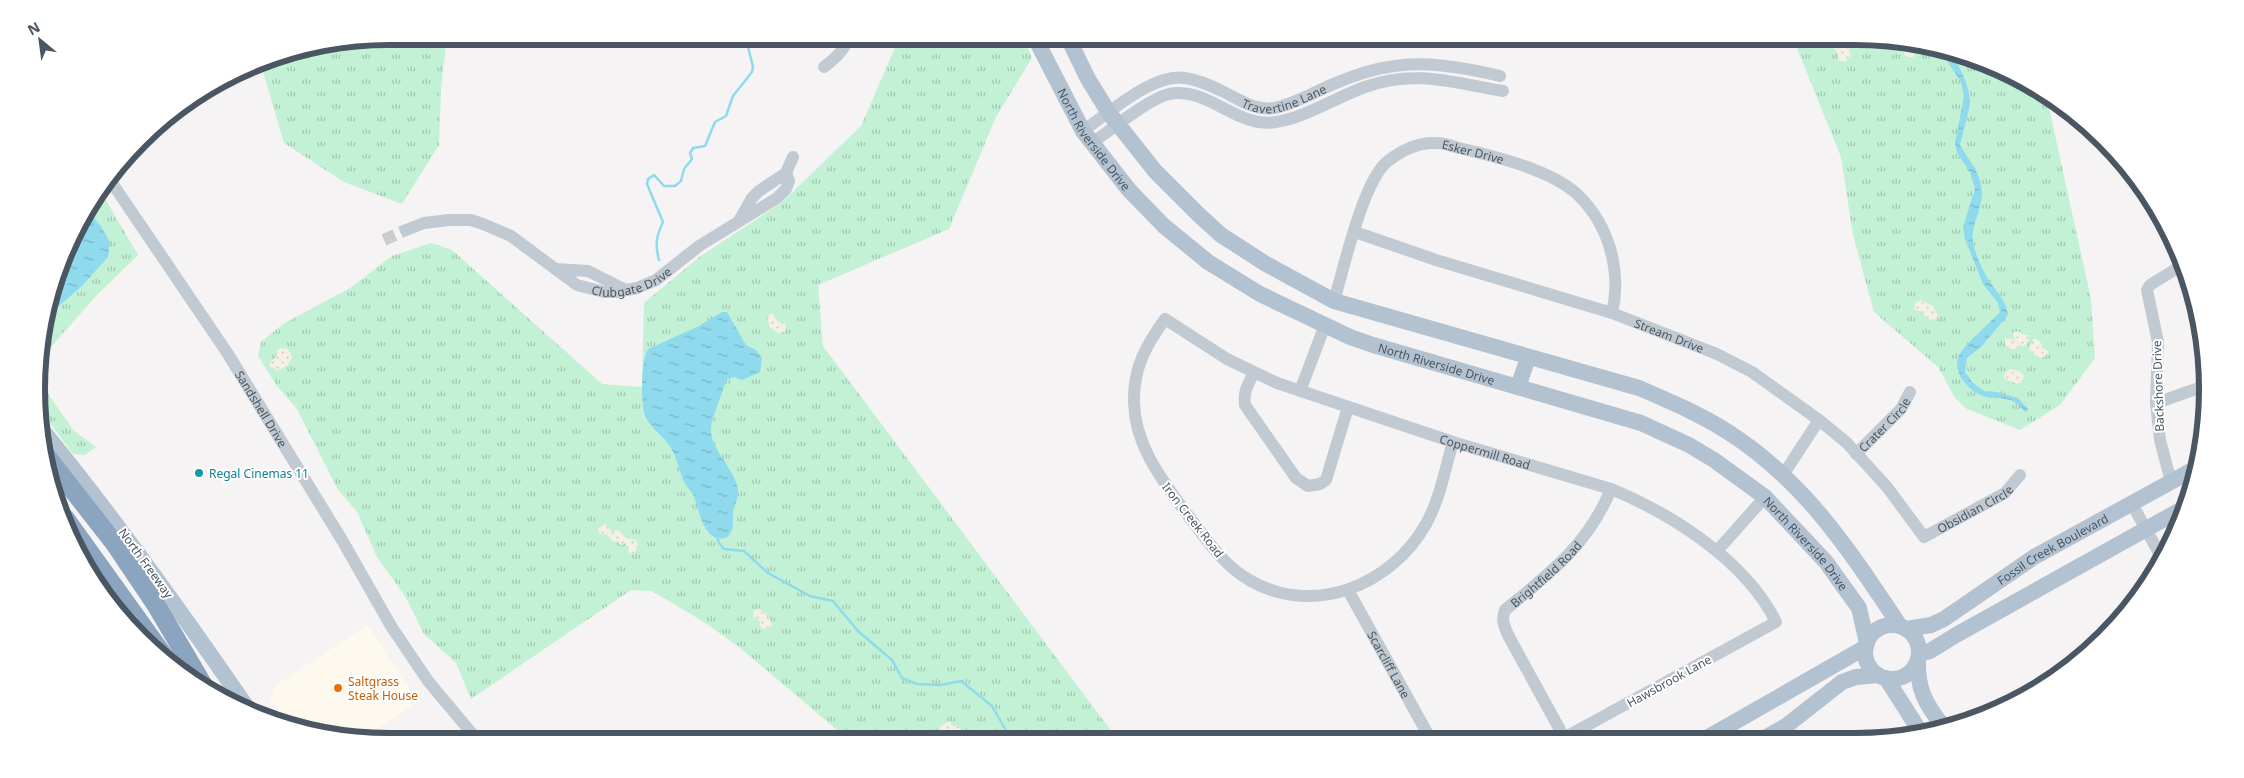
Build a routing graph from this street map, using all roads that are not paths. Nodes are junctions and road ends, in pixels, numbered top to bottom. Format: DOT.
graph roads {
  1 [pos="846,45"];
  2 [pos="1039,45"];
  3 [pos="1071,45"];
  4 [pos="824,67"];
  5 [pos="1500,76"];
  6 [pos="1504,91"];
  7 [pos="1114,119"];
  8 [pos="1087,137"];
  9 [pos="793,157"];
  10 [pos="113,184"];
  11 [pos="406,230"];
  12 [pos="1355,232"];
  13 [pos="2177,268"];
  14 [pos="1334,301"];
  15 [pos="1612,313"];
  16 [pos="1165,319"];
  17 [pos="1325,325"];
  18 [pos="1528,358"];
  19 [pos="1254,373"];
  20 [pos="1518,387"];
  21 [pos="2199,388"];
  22 [pos="1300,391"];
  23 [pos="1910,392"];
  24 [pos="2156,403"];
  25 [pos="1348,407"];
  26 [pos="1819,420"];
  27 [pos="49,438"];
  28 [pos="1453,442"];
  29 [pos="1856,454"];
  30 [pos="54,466"];
  31 [pos="2188,472"];
  32 [pos="1783,474"];
  33 [pos="2020,475"];
  34 [pos="2171,482"];
  35 [pos="1611,489"];
  36 [pos="1765,497"];
  37 [pos="2132,504"];
  38 [pos="2176,512"];
  39 [pos="2145,529"];
  40 [pos="77,535"];
  41 [pos="1924,537"];
  42 [pos="1716,551"];
  43 [pos="2158,552"];
  44 [pos="1348,590"];
  45 [pos="1776,622"];
  46 [pos="1903,627"];
  47 [pos="149,635"];
  48 [pos="1866,645"];
  49 [pos="1919,656"];
  50 [pos="197,674"];
  51 [pos="1882,676"];
  52 [pos="242,700"];
  53 [pos="1940,722"];
  54 [pos="1917,727"];
  55 [pos="471,733"];
  56 [pos="1427,733"];
  57 [pos="1561,733"];
  58 [pos="1575,733"];
  59 [pos="1715,733"];
  60 [pos="1774,733"];
  1 -- 4 [label="street"];
  2 -- 8 [label="main road, North Riverside Drive"];
  3 -- 7 [label="main road, North Riverside Drive"];
  5 -- 7 [label="street, Travertine Lane"];
  6 -- 7 [label="street, Travertine Lane"];
  7 -- 8 [label="street, Travertine Lane"];
  7 -- 14 [label="main road, North Riverside Drive"];
  8 -- 17 [label="main road, North Riverside Drive"];
  9 -- 11 [label="street, Clubgate Drive"];
  10 -- 55 [label="street, Sandshell Drive"];
  12 -- 14 [label="street, Esker Drive"];
  12 -- 15 [label="street, Stream Drive"];
  12 -- 15 [label="street, Esker Drive"];
  13 -- 24 [label="street, Backshore Drive"];
  14 -- 17 [label="main road"];
  14 -- 18 [label="main road, North Riverside Drive"];
  15 -- 26 [label="street, Stream Drive"];
  16 -- 19 [label="street, Coppermill Road"];
  16 -- 44 [label="street, Iron Creek Road"];
  17 -- 20 [label="main road, North Riverside Drive"];
  17 -- 22 [label="street"];
  18 -- 20 [label="main road"];
  18 -- 32 [label="main road, North Riverside Drive"];
  19 -- 22 [label="street, Coppermill Road"];
  19 -- 25 [label="street"];
  20 -- 36 [label="main road, North Riverside Drive"];
  21 -- 24 [label="street"];
  22 -- 25 [label="street, Coppermill Road"];
  23 -- 29 [label="street, Crater Circle"];
  24 -- 34 [label="street, Backshore Drive"];
  25 -- 28 [label="street, Coppermill Road"];
  26 -- 29 [label="street, Stream Drive"];
  26 -- 32 [label="street"];
  27 -- 52 [label="main road, North Freeway"];
  28 -- 35 [label="street, Coppermill Road"];
  28 -- 44 [label="street, Iron Creek Road"];
  29 -- 41 [label="street, Stream Drive"];
  30 -- 50 [label="highway"];
  31 -- 34 [label="main road, Fossil Creek Boulevard"];
  32 -- 36 [label="main road"];
  32 -- 46 [label="main road, North Riverside Drive"];
  33 -- 41 [label="street, Obsidian Circle"];
  34 -- 37 [label="main road, Fossil Creek Boulevard"];
  35 -- 42 [label="street, Coppermill Road"];
  35 -- 57 [label="street, Brightfield Road"];
  36 -- 42 [label="street"];
  36 -- 48 [label="main road, North Riverside Drive"];
  37 -- 39 [label="street"];
  37 -- 46 [label="main road, Fossil Creek Boulevard"];
  38 -- 39 [label="main road"];
  39 -- 43 [label="street"];
  39 -- 49 [label="main road"];
  40 -- 47 [label="highway"];
  42 -- 45 [label="street, Coppermill Road"];
  44 -- 56 [label="street, Scarcliff Lane"];
  45 -- 58 [label="street, Hawsbrook Lane"];
  46 -- 48 [label="main road"];
  46 -- 49 [label="main road"];
  48 -- 51 [label="main road"];
  48 -- 59 [label="main road"];
  49 -- 51 [label="main road"];
  49 -- 53 [label="main road"];
  51 -- 54 [label="main road"];
  51 -- 60 [label="main road"];
}
